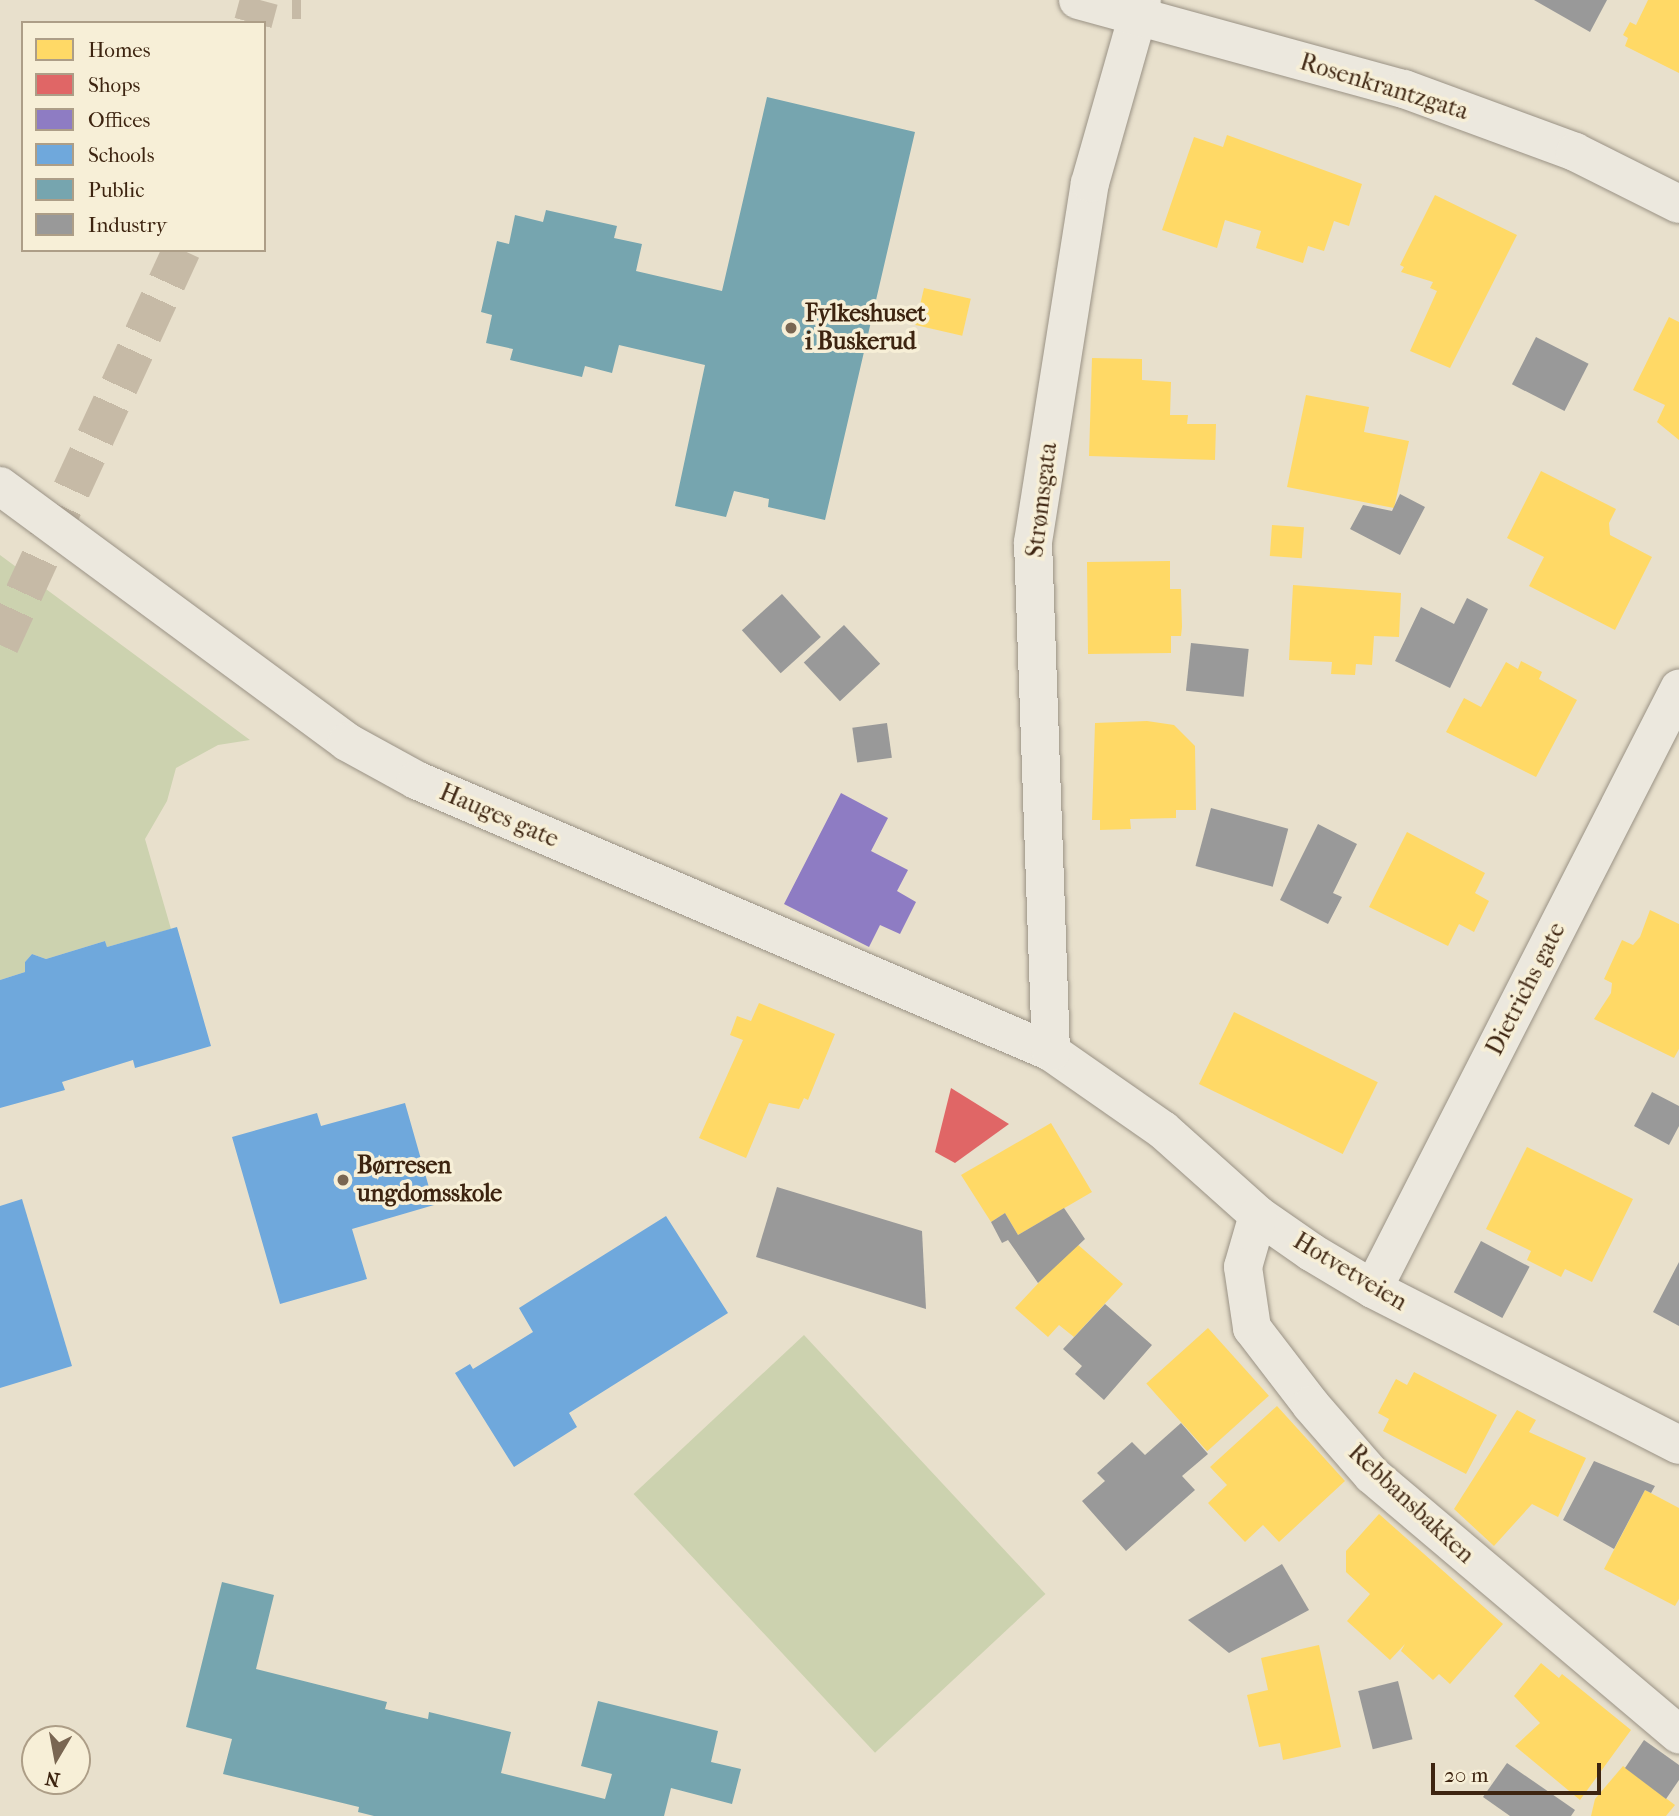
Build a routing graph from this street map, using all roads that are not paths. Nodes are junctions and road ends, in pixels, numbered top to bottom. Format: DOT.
graph roads {
  1 [pos="1077,0"];
  2 [pos="1139,9"];
  3 [pos="1679,204"];
  4 [pos="0,486"];
  5 [pos="1679,689"];
  6 [pos="1051,1052"];
  7 [pos="1258,1215"];
  8 [pos="1373,1289"];
  9 [pos="1679,1444"];
  10 [pos="1679,1734"];
  1 -- 2 [label="street, Rosenkrantzgata"];
  2 -- 3 [label="street, Rosenkrantzgata"];
  2 -- 6 [label="street, Strømsgata"];
  4 -- 6 [label="street, Hauges gate"];
  5 -- 8 [label="street, Dietrichs gate"];
  6 -- 7 [label="street, Hotvetveien"];
  7 -- 8 [label="street, Hotvetveien"];
  7 -- 10 [label="street, Rebbansbakken"];
  8 -- 9 [label="street, Hotvetveien"];
}
